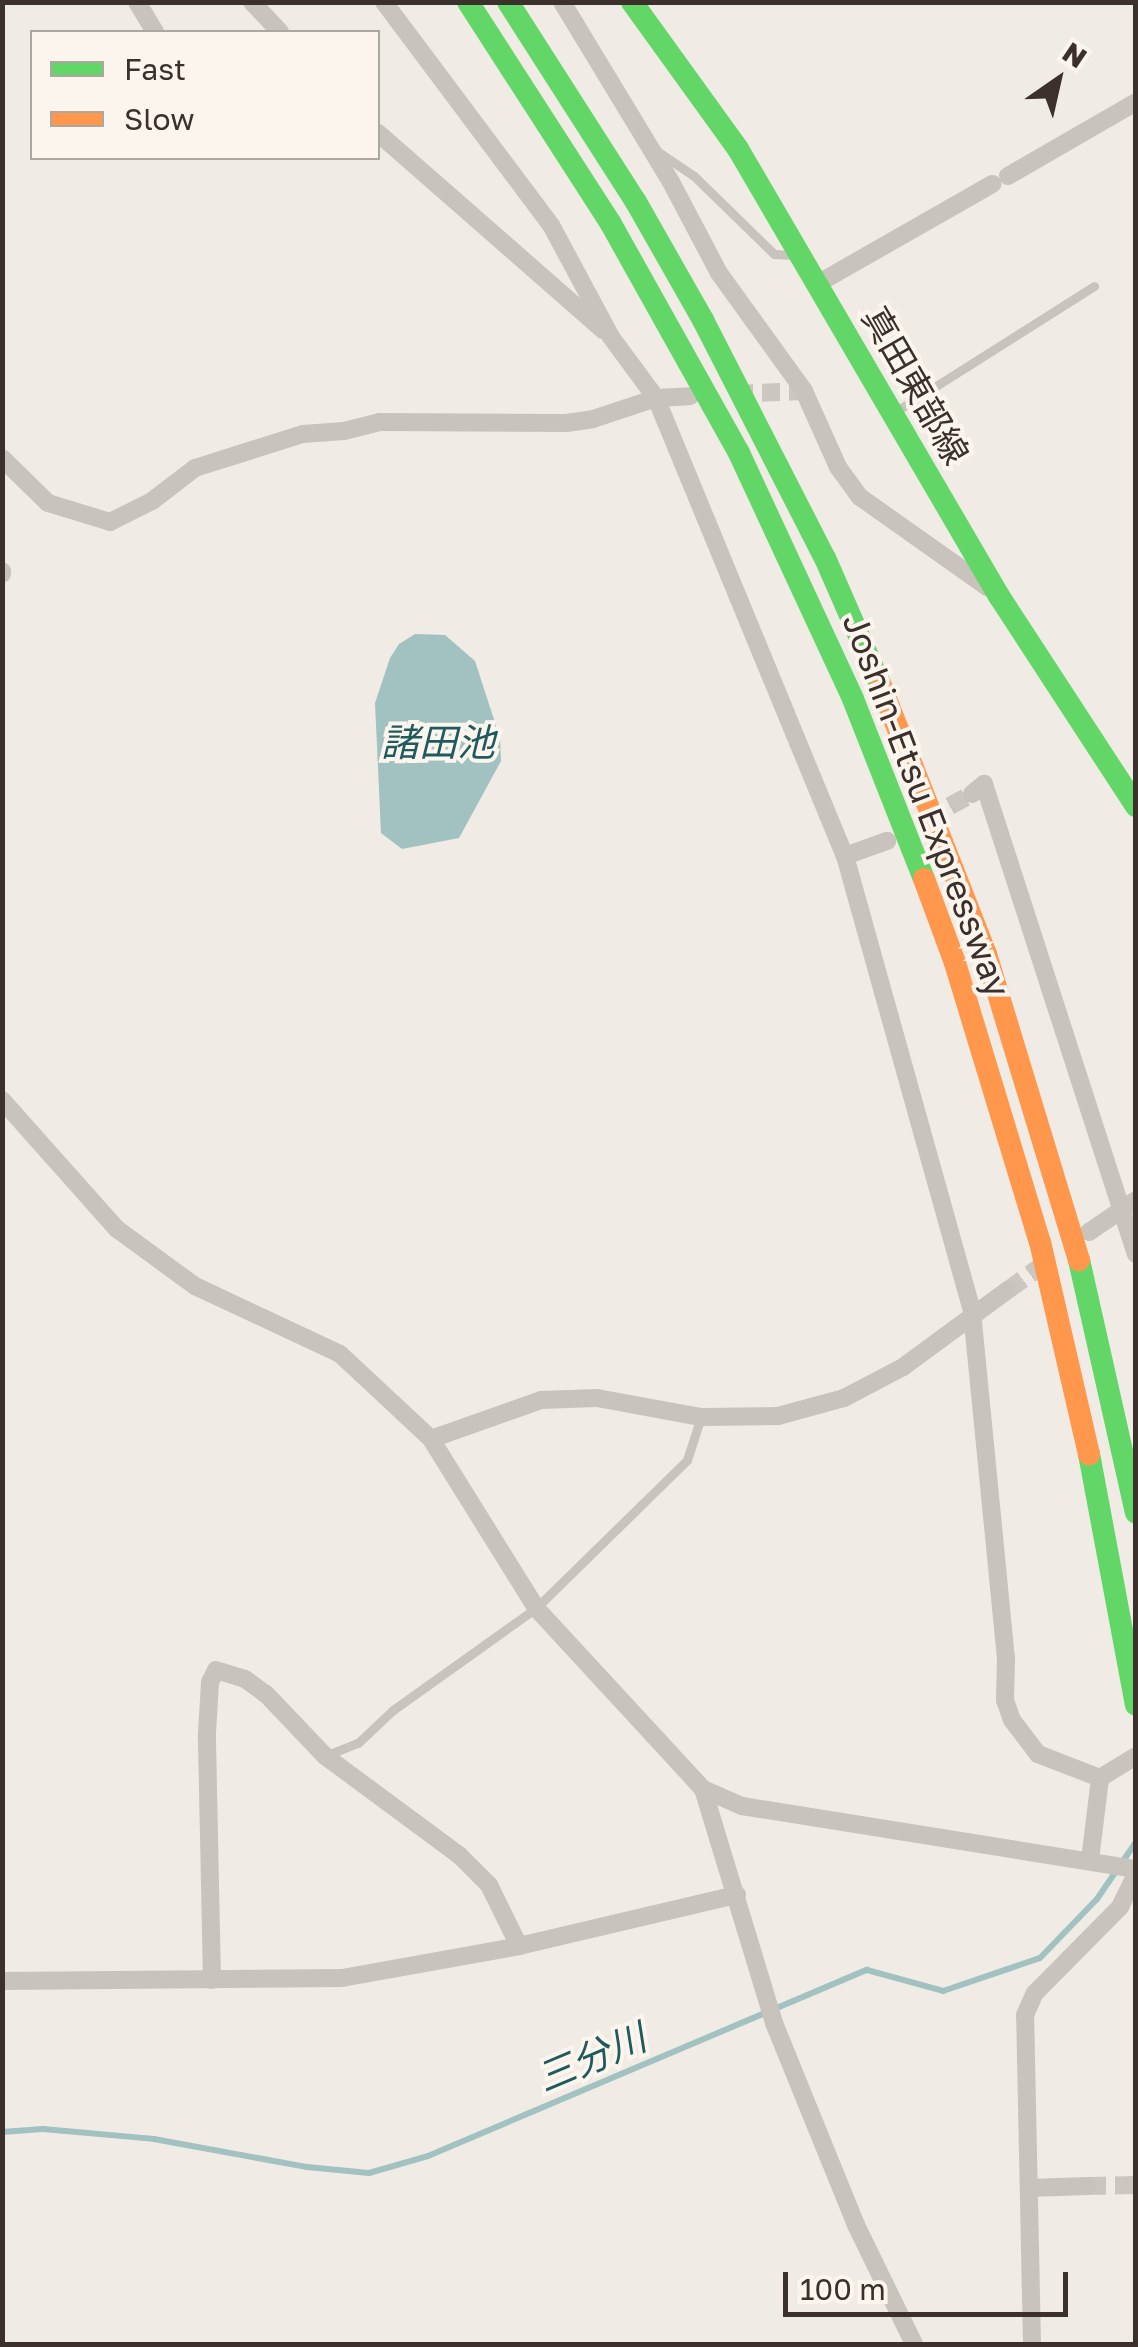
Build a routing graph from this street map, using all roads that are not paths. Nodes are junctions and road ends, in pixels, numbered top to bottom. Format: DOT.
graph roads {
  1 [pos="138,2"];
  2 [pos="252,2"];
  3 [pos="384,2"];
  4 [pos="468,2"];
  5 [pos="508,2"];
  6 [pos="562,2"];
  7 [pos="632,2"];
  8 [pos="154,30"];
  9 [pos="278,30"];
  10 [pos="1136,102"];
  11 [pos="380,135"];
  12 [pos="650,146"];
  13 [pos="800,256"];
  14 [pos="817,284"];
  15 [pos="1094,286"];
  16 [pos="610,337"];
  17 [pos="690,396"];
  18 [pos="656,398"];
  19 [pos="893,414"];
  20 [pos="2,458"];
  21 [pos="999,596"];
  22 [pos="972,794"];
  23 [pos="1136,806"];
  24 [pos="886,841"];
  25 [pos="845,856"];
  26 [pos="2,1100"];
  27 [pos="1128,1205"];
  28 [pos="1089,1232"];
  29 [pos="1136,1254"];
  30 [pos="1008,1290"];
  31 [pos="972,1312"];
  32 [pos="701,1417"];
  33 [pos="431,1440"];
  34 [pos="1136,1513"];
  35 [pos="536,1608"];
  36 [pos="1136,1705"];
  37 [pos="324,1756"];
  38 [pos="1136,1756"];
  39 [pos="1100,1778"];
  40 [pos="703,1790"];
  41 [pos="1090,1860"];
  42 [pos="1136,1871"];
  43 [pos="737,1895"];
  44 [pos="519,1946"];
  45 [pos="212,1980"];
  46 [pos="2,1981"];
  47 [pos="1088,2186"];
  48 [pos="1029,2188"];
  49 [pos="914,2344"];
  50 [pos="1032,2344"];
  1 -- 8 [label="street"];
  2 -- 9 [label="street"];
  3 -- 16 [label="street"];
  4 -- 36 [label="main road, Joshin-Etsu Expressway"];
  5 -- 34 [label="main road, Joshin-Etsu Expressway"];
  6 -- 12 [label="street"];
  7 -- 13 [label="main road, 真田東部線"];
  10 -- 14 [label="street"];
  11 -- 16 [label="street"];
  12 -- 13 [label="lane"];
  12 -- 21 [label="street"];
  13 -- 14 [label="main road, 真田東部線"];
  14 -- 19 [label="main road, 真田東部線"];
  15 -- 19 [label="lane"];
  16 -- 18 [label="street"];
  17 -- 18 [label="street"];
  18 -- 20 [label="street"];
  18 -- 25 [label="street"];
  19 -- 21 [label="main road, 真田東部線"];
  21 -- 23 [label="main road, 真田東部線"];
  22 -- 27 [label="street"];
  24 -- 25 [label="street"];
  25 -- 31 [label="street"];
  26 -- 33 [label="street"];
  27 -- 28 [label="street"];
  27 -- 29 [label="street"];
  30 -- 31 [label="street"];
  31 -- 32 [label="street"];
  31 -- 39 [label="street"];
  32 -- 33 [label="street"];
  32 -- 35 [label="lane"];
  33 -- 35 [label="street"];
  35 -- 37 [label="lane"];
  35 -- 40 [label="street"];
  37 -- 44 [label="street"];
  37 -- 45 [label="street"];
  38 -- 39 [label="street"];
  39 -- 41 [label="street"];
  40 -- 41 [label="street"];
  40 -- 43 [label="street"];
  41 -- 42 [label="street"];
  42 -- 48 [label="street"];
  43 -- 44 [label="street"];
  43 -- 49 [label="street"];
  44 -- 45 [label="street"];
  45 -- 46 [label="street"];
  47 -- 48 [label="street"];
  48 -- 50 [label="street"];
}
